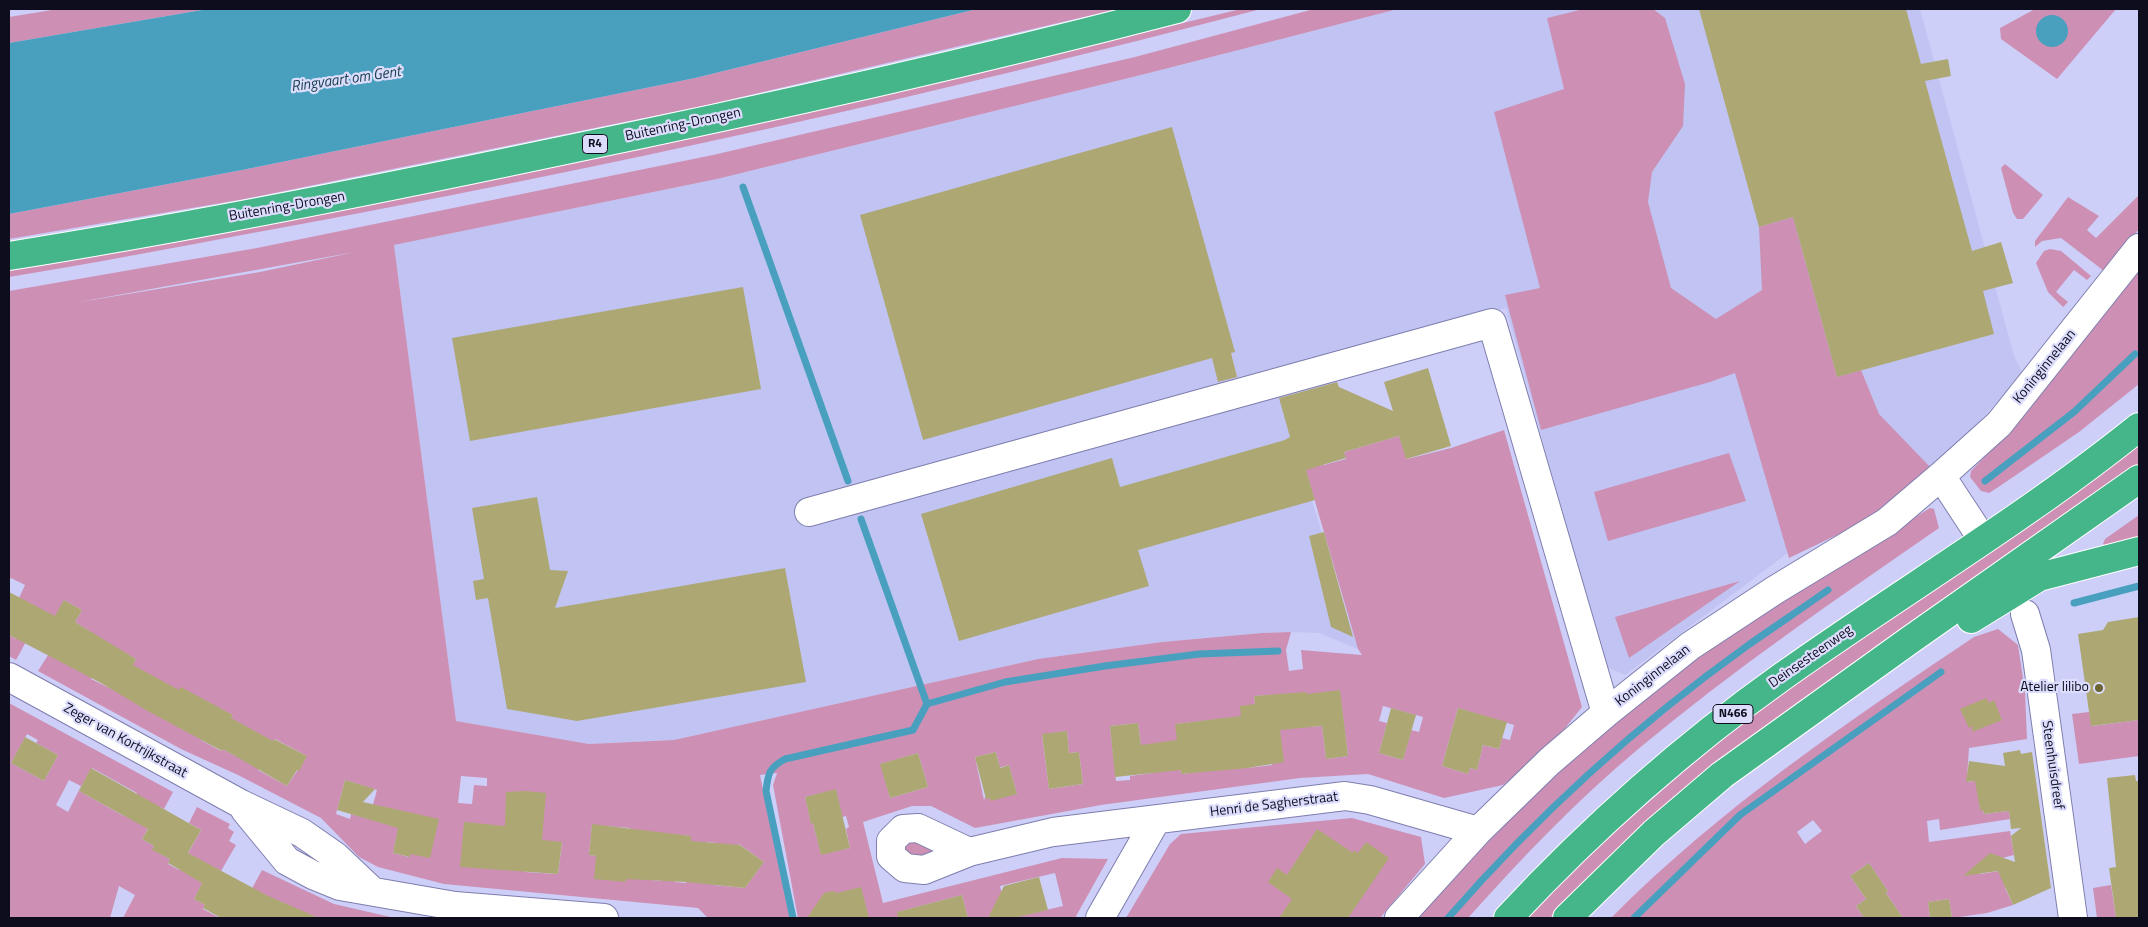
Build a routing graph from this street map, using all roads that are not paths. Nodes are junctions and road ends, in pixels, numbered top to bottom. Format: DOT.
graph roads {
  1 [pos="1177,9"];
  2 [pos="2139,248"];
  3 [pos="9,256"];
  4 [pos="2139,427"];
  5 [pos="1941,476"];
  6 [pos="2139,479"];
  7 [pos="809,512"];
  8 [pos="1983,540"];
  9 [pos="2139,551"];
  10 [pos="2025,614"];
  11 [pos="1910,640"];
  12 [pos="9,677"];
  13 [pos="1606,713"];
  14 [pos="1156,820"];
  15 [pos="1478,831"];
  16 [pos="969,852"];
  17 [pos="604,918"];
  18 [pos="1100,918"];
  19 [pos="1399,918"];
  20 [pos="1508,918"];
  21 [pos="1567,918"];
  22 [pos="2073,918"];
  1 -- 3 [label="highway, Buitenring-Drongen / R4"];
  2 -- 5 [label="street, Koninginnelaan"];
  4 -- 8 [label="highway, Deinsesteenweg / N466"];
  5 -- 8 [label="street"];
  5 -- 13 [label="street, Koninginnelaan"];
  6 -- 11 [label="highway"];
  7 -- 13 [label="street"];
  8 -- 20 [label="highway, Deinsesteenweg / N466"];
  9 -- 11 [label="highway"];
  10 -- 22 [label="street, Steenhuisdreef"];
  11 -- 21 [label="highway"];
  12 -- 17 [label="street, Zeger van Kortrijkstraat"];
  13 -- 15 [label="street, Koninginnelaan"];
  14 -- 15 [label="street, Henri de Sagherstraat"];
  14 -- 16 [label="street, Henri de Sagherstraat"];
  14 -- 18 [label="street"];
  15 -- 19 [label="street, Koninginnelaan"];
}
